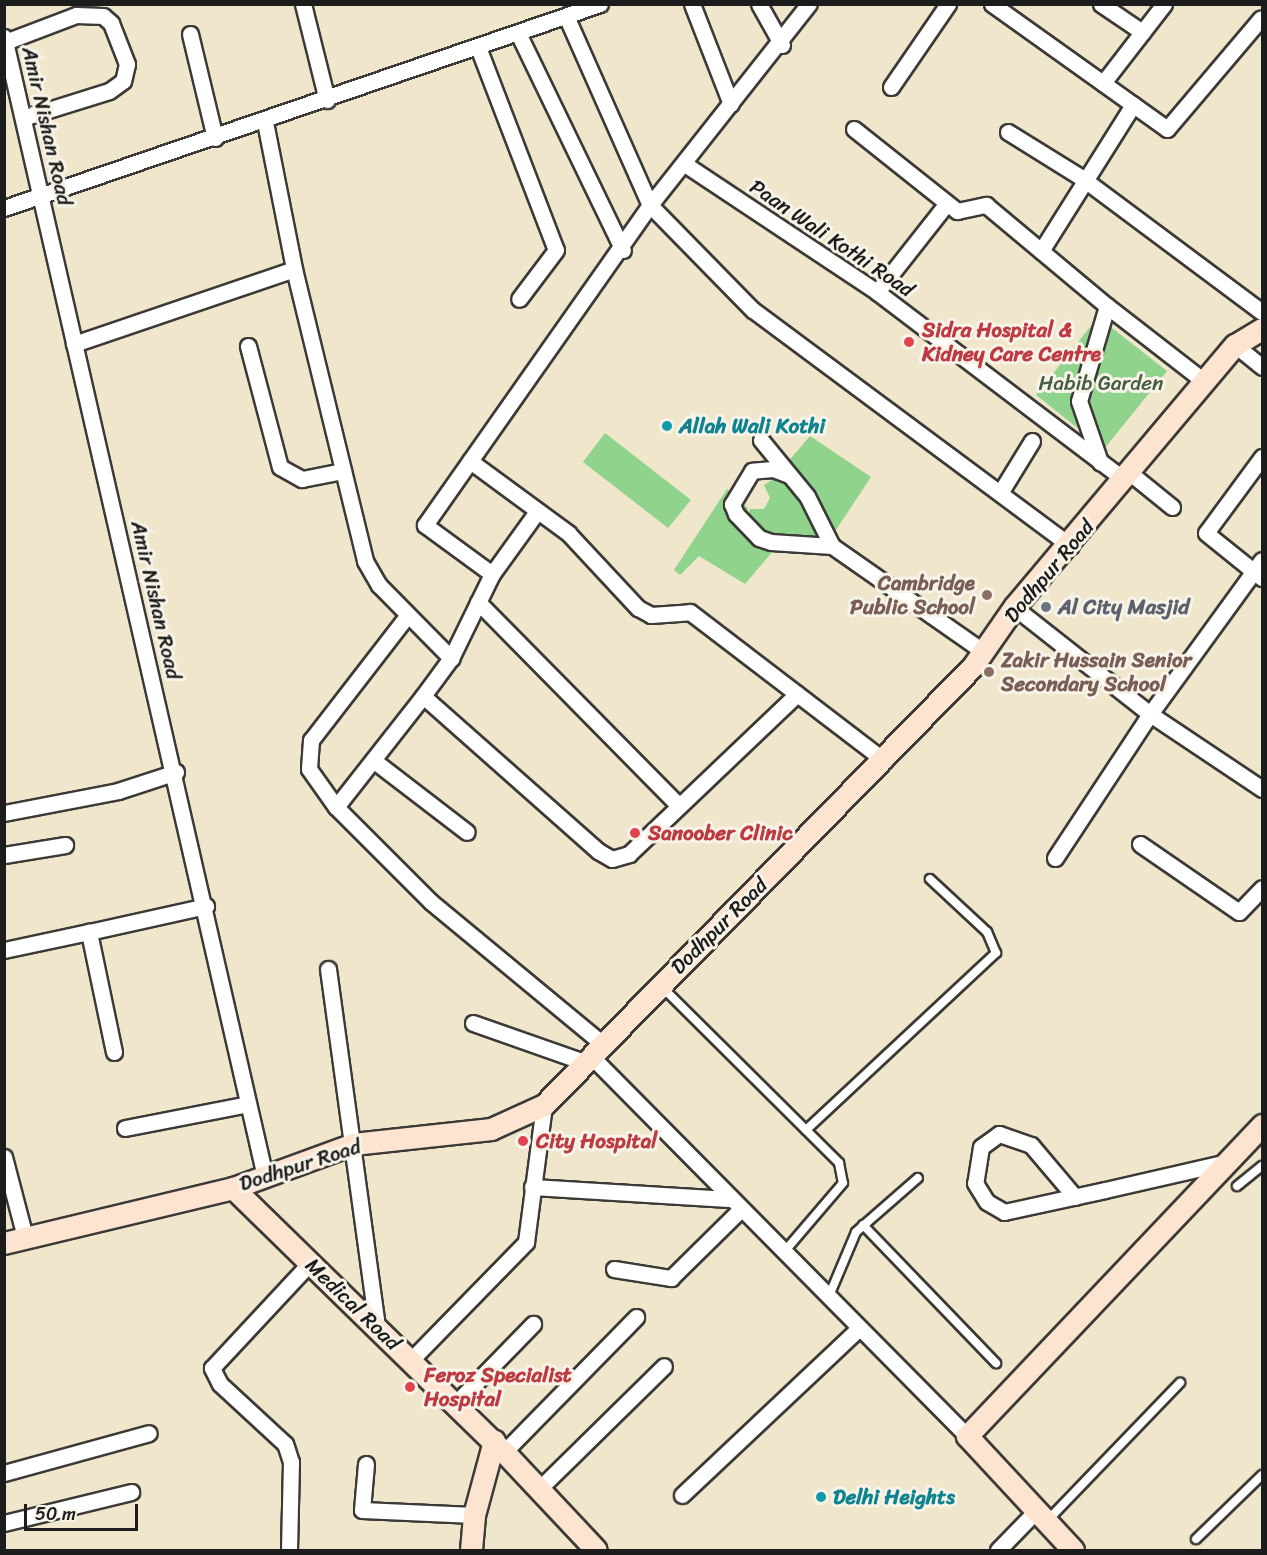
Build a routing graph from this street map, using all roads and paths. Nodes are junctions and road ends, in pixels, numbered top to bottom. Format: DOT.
graph roads {
  1 [pos="303,4"];
  2 [pos="600,4"];
  3 [pos="692,4"];
  4 [pos="759,4"];
  5 [pos="809,4"];
  6 [pos="948,4"];
  7 [pos="992,4"];
  8 [pos="1101,4"];
  9 [pos="1164,4"];
  10 [pos="567,18"];
  11 [pos="1261,18"];
  12 [pos="1143,32"];
  13 [pos="518,33"];
  14 [pos="190,34"];
  15 [pos="5,40"];
  16 [pos="782,45"];
  17 [pos="478,47"];
  18 [pos="1103,83"];
  19 [pos="891,87"];
  20 [pos="327,100"];
  21 [pos="731,104"];
  22 [pos="1133,105"];
  23 [pos="23,118"];
  24 [pos="265,122"];
  25 [pos="854,129"];
  26 [pos="1008,132"];
  27 [pos="215,138"];
  28 [pos="686,165"];
  29 [pos="1082,178"];
  30 [pos="42,198"];
  31 [pos="947,203"];
  32 [pos="650,205"];
  33 [pos="4,208"];
  34 [pos="623,250"];
  35 [pos="1041,251"];
  36 [pos="294,269"];
  37 [pos="877,292"];
  38 [pos="519,299"];
  39 [pos="1107,306"];
  40 [pos="1263,312"];
  41 [pos="1263,329"];
  42 [pos="74,345"];
  43 [pos="1235,345"];
  44 [pos="248,346"];
  45 [pos="1263,367"];
  46 [pos="1205,382"];
  47 [pos="761,440"];
  48 [pos="1032,441"];
  49 [pos="1263,457"];
  50 [pos="470,460"];
  51 [pos="1100,462"];
  52 [pos="343,471"];
  53 [pos="791,476"];
  54 [pos="1128,476"];
  55 [pos="1000,493"];
  56 [pos="1172,507"];
  57 [pos="536,513"];
  58 [pos="832,546"];
  59 [pos="1071,546"];
  60 [pos="1259,569"];
  61 [pos="492,574"];
  62 [pos="478,602"];
  63 [pos="1014,607"];
  64 [pos="407,616"];
  65 [pos="984,652"];
  66 [pos="452,658"];
  67 [pos="797,694"];
  68 [pos="423,696"];
  69 [pos="1150,714"];
  70 [pos="373,760"];
  71 [pos="885,761"];
  72 [pos="176,772"];
  73 [pos="1263,789"];
  74 [pos="679,806"];
  75 [pos="336,807"];
  76 [pos="4,813"];
  77 [pos="467,832"];
  78 [pos="1140,844"];
  79 [pos="65,845"];
  80 [pos="4,855"];
  81 [pos="1055,858"];
  82 [pos="930,879"];
  83 [pos="1263,888"];
  84 [pos="206,906"];
  85 [pos="89,932"];
  86 [pos="4,950"];
  87 [pos="328,969"];
  88 [pos="660,985"];
  89 [pos="473,1023"];
  90 [pos="114,1052"];
  91 [pos="593,1054"];
  92 [pos="248,1104"];
  93 [pos="544,1105"];
  94 [pos="1263,1125"];
  95 [pos="125,1128"];
  96 [pos="807,1130"];
  97 [pos="353,1144"];
  98 [pos="4,1157"];
  99 [pos="1227,1162"];
  100 [pos="1263,1166"];
  101 [pos="264,1172"];
  102 [pos="918,1178"];
  103 [pos="1237,1186"];
  104 [pos="532,1187"];
  105 [pos="233,1188"];
  106 [pos="1075,1197"];
  107 [pos="735,1204"];
  108 [pos="863,1225"];
  109 [pos="25,1237"];
  110 [pos="4,1243"];
  111 [pos="783,1252"];
  112 [pos="310,1263"];
  113 [pos="614,1269"];
  114 [pos="828,1298"];
  115 [pos="636,1317"];
  116 [pos="532,1324"];
  117 [pos="377,1328"];
  118 [pos="859,1328"];
  119 [pos="411,1360"];
  120 [pos="996,1363"];
  121 [pos="664,1366"];
  122 [pos="1180,1383"];
  123 [pos="455,1404"];
  124 [pos="149,1433"];
  125 [pos="967,1436"];
  126 [pos="499,1446"];
  127 [pos="366,1464"];
  128 [pos="4,1473"];
  129 [pos="1263,1475"];
  130 [pos="539,1489"];
  131 [pos="131,1492"];
  132 [pos="682,1495"];
  133 [pos="474,1515"];
  134 [pos="1041,1516"];
  135 [pos="4,1523"];
  136 [pos="1196,1539"];
  137 [pos="289,1551"];
  138 [pos="471,1551"];
  139 [pos="596,1551"];
  140 [pos="998,1551"];
  141 [pos="1072,1551"];
  1 -- 20 [label="street"];
  2 -- 10 [label="street"];
  3 -- 21 [label="street"];
  4 -- 16 [label="street"];
  5 -- 16 [label="street"];
  6 -- 19 [label="street"];
  7 -- 18 [label="street"];
  8 -- 12 [label="street"];
  9 -- 12 [label="street"];
  10 -- 13 [label="street"];
  10 -- 32 [label="street"];
  11 -- 22 [label="street"];
  12 -- 18 [label="street"];
  13 -- 17 [label="street"];
  13 -- 34 [label="street"];
  14 -- 27 [label="street"];
  15 -- 23 [label="street, Amir Nishan Road"];
  15 -- 23 [label="street"];
  16 -- 21 [label="street"];
  17 -- 20 [label="street"];
  17 -- 38 [label="street"];
  18 -- 22 [label="street"];
  20 -- 24 [label="street"];
  21 -- 28 [label="street"];
  22 -- 29 [label="street"];
  23 -- 30 [label="street, Amir Nishan Road"];
  24 -- 27 [label="street"];
  24 -- 36 [label="street"];
  25 -- 31 [label="street"];
  26 -- 29 [label="street"];
  27 -- 30 [label="street"];
  28 -- 32 [label="street"];
  28 -- 37 [label="street, Paan Wali Kothi Road"];
  29 -- 35 [label="street"];
  29 -- 40 [label="street"];
  30 -- 33 [label="street"];
  30 -- 42 [label="street, Amir Nishan Road"];
  31 -- 35 [label="street"];
  31 -- 37 [label="street"];
  32 -- 34 [label="street"];
  32 -- 55 [label="street"];
  34 -- 50 [label="street"];
  35 -- 39 [label="street"];
  36 -- 42 [label="street"];
  36 -- 52 [label="street"];
  37 -- 51 [label="street, Paan Wali Kothi Road"];
  39 -- 46 [label="street"];
  39 -- 51 [label="street"];
  41 -- 43 [label="street, Dodhpur Road"];
  42 -- 72 [label="street, Amir Nishan Road"];
  43 -- 45 [label="street"];
  43 -- 46 [label="street, Dodhpur Road"];
  44 -- 52 [label="street"];
  46 -- 54 [label="street, Dodhpur Road"];
  47 -- 53 [label="street"];
  48 -- 55 [label="street"];
  49 -- 60 [label="street"];
  50 -- 57 [label="street"];
  50 -- 61 [label="street"];
  51 -- 54 [label="street, Paan Wali Kothi Road"];
  52 -- 64 [label="street"];
  53 -- 58 [label="street"];
  53 -- 58 [label="street"];
  54 -- 56 [label="street, Paan Wali Kothi Road"];
  54 -- 59 [label="street, Dodhpur Road"];
  55 -- 59 [label="street"];
  57 -- 61 [label="street"];
  57 -- 67 [label="street"];
  58 -- 65 [label="street"];
  59 -- 63 [label="street, Dodhpur Road"];
  60 -- 69 [label="street"];
  61 -- 62 [label="street"];
  62 -- 66 [label="street"];
  62 -- 74 [label="street"];
  63 -- 65 [label="street, Dodhpur Road"];
  63 -- 69 [label="street"];
  64 -- 66 [label="street"];
  64 -- 75 [label="street"];
  65 -- 71 [label="street, Dodhpur Road"];
  66 -- 68 [label="street"];
  67 -- 71 [label="street"];
  67 -- 74 [label="street"];
  68 -- 70 [label="street"];
  68 -- 74 [label="street"];
  69 -- 73 [label="street"];
  69 -- 81 [label="street"];
  70 -- 75 [label="street"];
  70 -- 77 [label="street"];
  71 -- 88 [label="street, Dodhpur Road"];
  72 -- 76 [label="street"];
  72 -- 84 [label="street, Amir Nishan Road"];
  75 -- 91 [label="street"];
  78 -- 83 [label="street"];
  79 -- 80 [label="street"];
  82 -- 96 [label="lane"];
  84 -- 85 [label="street"];
  84 -- 92 [label="street, Amir Nishan Road"];
  85 -- 86 [label="street"];
  85 -- 90 [label="street"];
  87 -- 97 [label="street"];
  88 -- 91 [label="street, Dodhpur Road"];
  88 -- 96 [label="lane"];
  89 -- 91 [label="street"];
  91 -- 93 [label="street, Dodhpur Road"];
  91 -- 107 [label="street"];
  92 -- 95 [label="street"];
  92 -- 101 [label="street, Amir Nishan Road"];
  93 -- 97 [label="street, Dodhpur Road"];
  93 -- 104 [label="street"];
  94 -- 99 [label="street"];
  96 -- 111 [label="lane"];
  97 -- 101 [label="street, Dodhpur Road"];
  97 -- 117 [label="street"];
  98 -- 109 [label="street"];
  99 -- 106 [label="street"];
  99 -- 125 [label="street"];
  100 -- 103 [label="lane"];
  101 -- 105 [label="street, Dodhpur Road"];
  102 -- 108 [label="lane"];
  104 -- 107 [label="street"];
  104 -- 119 [label="street"];
  105 -- 109 [label="street, Dodhpur Road"];
  105 -- 112 [label="street, Medical Road"];
  106 -- 106 [label="street"];
  107 -- 111 [label="street"];
  107 -- 113 [label="street"];
  108 -- 114 [label="lane"];
  108 -- 120 [label="lane"];
  109 -- 110 [label="street, Dodhpur Road"];
  111 -- 114 [label="street"];
  112 -- 117 [label="street, Medical Road"];
  112 -- 137 [label="street"];
  114 -- 118 [label="street"];
  115 -- 126 [label="street"];
  116 -- 123 [label="street"];
  117 -- 119 [label="street, Medical Road"];
  118 -- 125 [label="street"];
  118 -- 132 [label="street"];
  119 -- 123 [label="street, Medical Road"];
  121 -- 130 [label="street"];
  122 -- 134 [label="lane"];
  123 -- 126 [label="street, Medical Road"];
  124 -- 128 [label="street"];
  125 -- 134 [label="street"];
  126 -- 130 [label="street, Medical Road"];
  126 -- 133 [label="street"];
  127 -- 133 [label="street"];
  129 -- 136 [label="lane"];
  130 -- 139 [label="street, Medical Road"];
  131 -- 135 [label="street"];
  133 -- 138 [label="street"];
  134 -- 140 [label="street"];
  134 -- 141 [label="street"];
}
